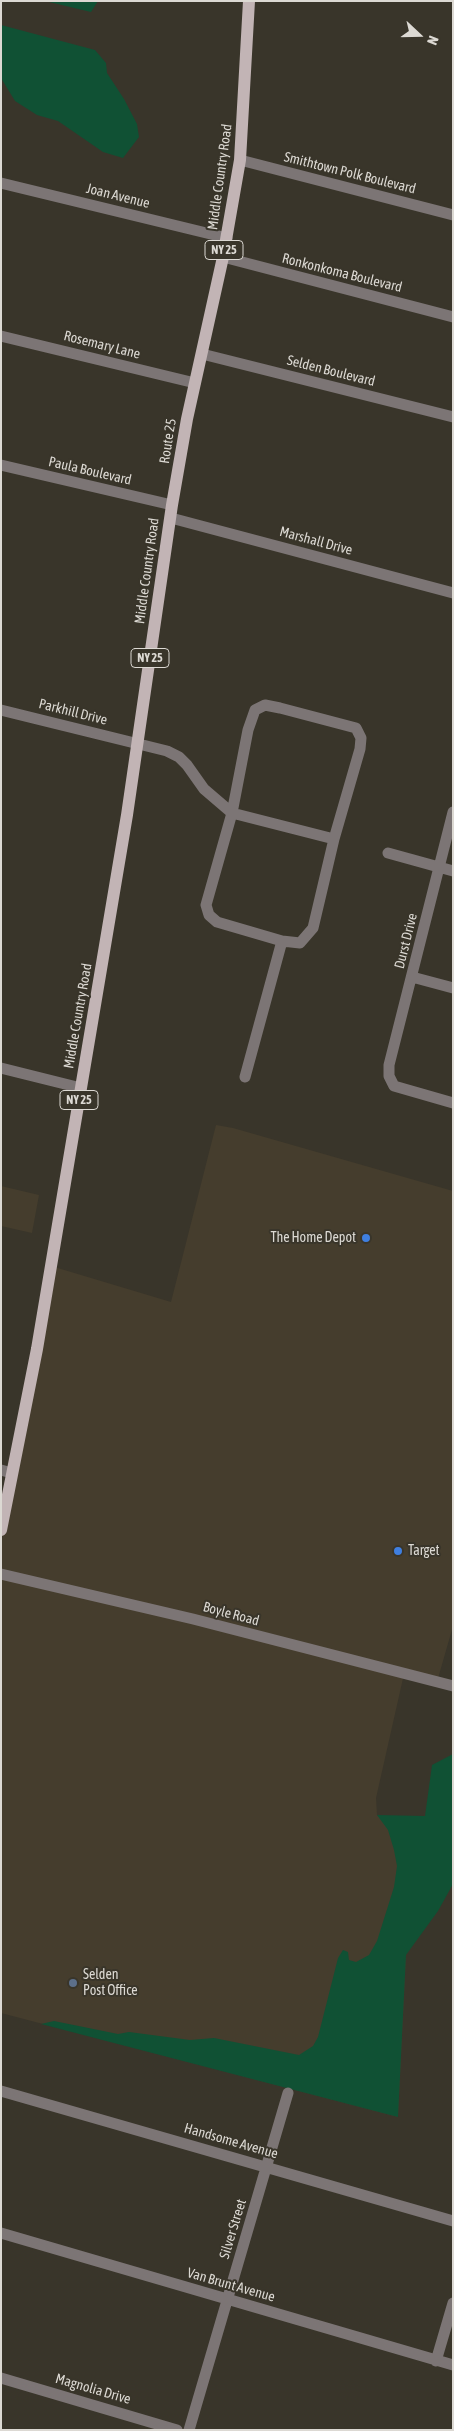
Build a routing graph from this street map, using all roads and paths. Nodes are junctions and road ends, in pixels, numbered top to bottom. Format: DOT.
graph roads {
  1 [pos="249,1"];
  2 [pos="240,160"];
  3 [pos="1,184"];
  4 [pos="453,215"];
  5 [pos="227,238"];
  6 [pos="223,258"];
  7 [pos="453,317"];
  8 [pos="1,336"];
  9 [pos="202,354"];
  10 [pos="195,383"];
  11 [pos="453,418"];
  12 [pos="1,465"];
  13 [pos="171,511"];
  14 [pos="453,593"];
  15 [pos="1,710"];
  16 [pos="137,743"];
  17 [pos="453,812"];
  18 [pos="232,813"];
  19 [pos="334,839"];
  20 [pos="388,854"];
  21 [pos="440,867"];
  22 [pos="453,871"];
  23 [pos="282,941"];
  24 [pos="412,977"];
  25 [pos="453,988"];
  26 [pos="1,1068"];
  27 [pos="244,1077"];
  28 [pos="81,1088"];
  29 [pos="453,1103"];
  30 [pos="6,1472"];
  31 [pos="1,1530"];
  32 [pos="1,1574"];
  33 [pos="453,1686"];
  34 [pos="1,2091"];
  35 [pos="288,2093"];
  36 [pos="268,2166"];
  37 [pos="453,2221"];
  38 [pos="1,2233"];
  39 [pos="228,2300"];
  40 [pos="453,2303"];
  41 [pos="436,2360"];
  42 [pos="453,2365"];
  43 [pos="1,2378"];
  44 [pos="177,2430"];
  45 [pos="189,2430"];
  1 -- 2 [label="main road, Middle Country Road / NY 25"];
  2 -- 4 [label="street, Smithtown Polk Boulevard"];
  2 -- 5 [label="main road, Middle Country Road / NY 25"];
  3 -- 5 [label="street, Joan Avenue"];
  5 -- 6 [label="main road, Middle Country Road / NY 25"];
  6 -- 7 [label="street, Ronkonkoma Boulevard"];
  6 -- 9 [label="main road, Middle Country Road / NY 25"];
  8 -- 10 [label="street, Rosemary Lane"];
  9 -- 10 [label="main road, Middle Country Road / NY 25"];
  9 -- 11 [label="street, Selden Boulevard"];
  10 -- 13 [label="main road, Route 25 / NY 25"];
  12 -- 13 [label="street, Paula Boulevard"];
  13 -- 14 [label="street, Marshall Drive"];
  13 -- 16 [label="main road, Middle Country Road / NY 25"];
  15 -- 16 [label="street, Parkhill Drive"];
  16 -- 18 [label="street, Parkhill Drive"];
  16 -- 28 [label="main road, Middle Country Road / NY 25"];
  17 -- 21 [label="street, Durst Drive"];
  18 -- 19 [label="street"];
  18 -- 19 [label="street"];
  18 -- 23 [label="street"];
  19 -- 23 [label="street"];
  20 -- 21 [label="street"];
  21 -- 22 [label="street"];
  21 -- 24 [label="street, Durst Drive"];
  23 -- 27 [label="street"];
  24 -- 25 [label="street"];
  24 -- 29 [label="street, Durst Drive"];
  26 -- 28 [label="street"];
  28 -- 30 [label="main road, Middle Country Road / NY 25"];
  30 -- 31 [label="main road, Middle Country Road / NY 25"];
  32 -- 33 [label="street, Boyle Road"];
  34 -- 36 [label="street, Handsome Avenue"];
  35 -- 36 [label="street, Silver Street"];
  36 -- 37 [label="street, Handsome Avenue"];
  36 -- 39 [label="street, Silver Street"];
  38 -- 39 [label="street, Van Brunt Avenue"];
  39 -- 41 [label="street, Van Brunt Avenue"];
  39 -- 45 [label="street, Silver Street"];
  40 -- 41 [label="street"];
  41 -- 42 [label="street, Van Brunt Avenue"];
  43 -- 44 [label="street, Magnolia Drive"];
}
